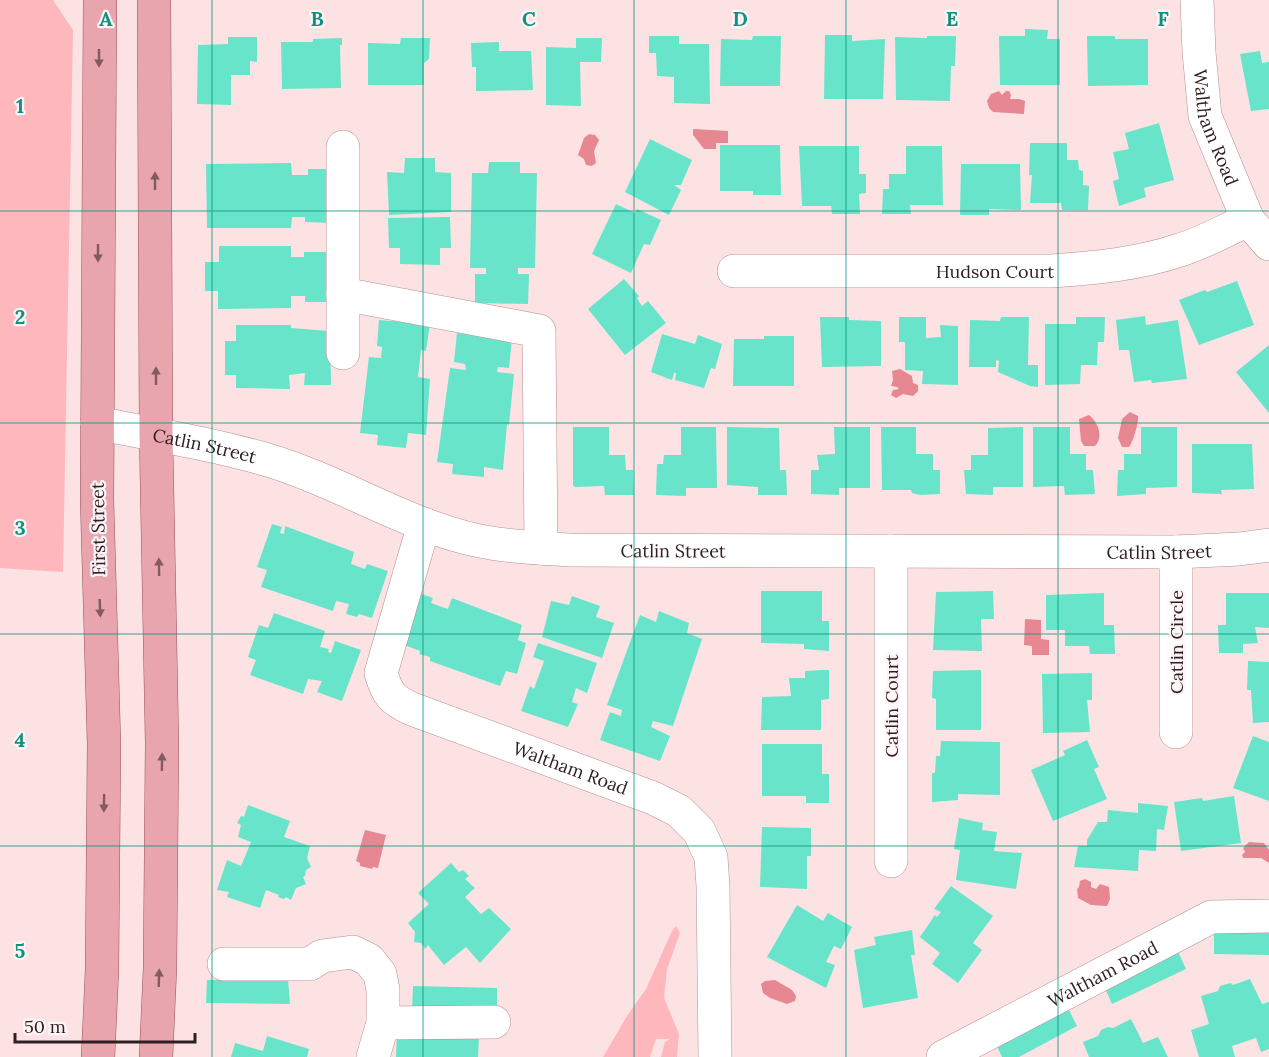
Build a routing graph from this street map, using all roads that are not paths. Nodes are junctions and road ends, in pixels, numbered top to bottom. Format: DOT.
graph roads {
  1 [pos="100,0"];
  2 [pos="154,0"];
  3 [pos="1197,0"];
  4 [pos="343,147"];
  5 [pos="1248,220"];
  6 [pos="1269,244"];
  7 [pos="734,271"];
  8 [pos="343,294"];
  9 [pos="343,353"];
  10 [pos="97,423"];
  11 [pos="156,435"];
  12 [pos="424,524"];
  13 [pos="1269,545"];
  14 [pos="541,548"];
  15 [pos="891,551"];
  16 [pos="1176,552"];
  17 [pos="1176,732"];
  18 [pos="891,861"];
  19 [pos="1269,916"];
  20 [pos="224,964"];
  21 [pos="494,1022"];
  22 [pos="383,1023"];
  23 [pos="98,1057"];
  24 [pos="156,1057"];
  25 [pos="373,1057"];
  26 [pos="715,1057"];
  27 [pos="943,1057"];
  1 -- 10 [label="main road, First Street, one-way"];
  11 -- 2 [label="main road, one-way"];
  3 -- 5 [label="street, Waltham Road"];
  4 -- 8 [label="street"];
  5 -- 6 [label="street, Waltham Road"];
  5 -- 7 [label="street, Hudson Court"];
  8 -- 9 [label="street"];
  8 -- 14 [label="street"];
  10 -- 11 [label="street, Catlin Street"];
  10 -- 23 [label="main road, First Street, one-way"];
  11 -- 12 [label="street, Catlin Street"];
  24 -- 11 [label="main road, one-way"];
  12 -- 14 [label="street, Catlin Street"];
  12 -- 26 [label="street, Waltham Road"];
  13 -- 16 [label="street, Catlin Street"];
  14 -- 15 [label="street, Catlin Street"];
  15 -- 16 [label="street, Catlin Street"];
  15 -- 18 [label="street, Catlin Court"];
  16 -- 17 [label="street, Catlin Circle"];
  19 -- 27 [label="street, Waltham Road"];
  20 -- 22 [label="street"];
  21 -- 22 [label="street"];
  22 -- 25 [label="street"];
}
